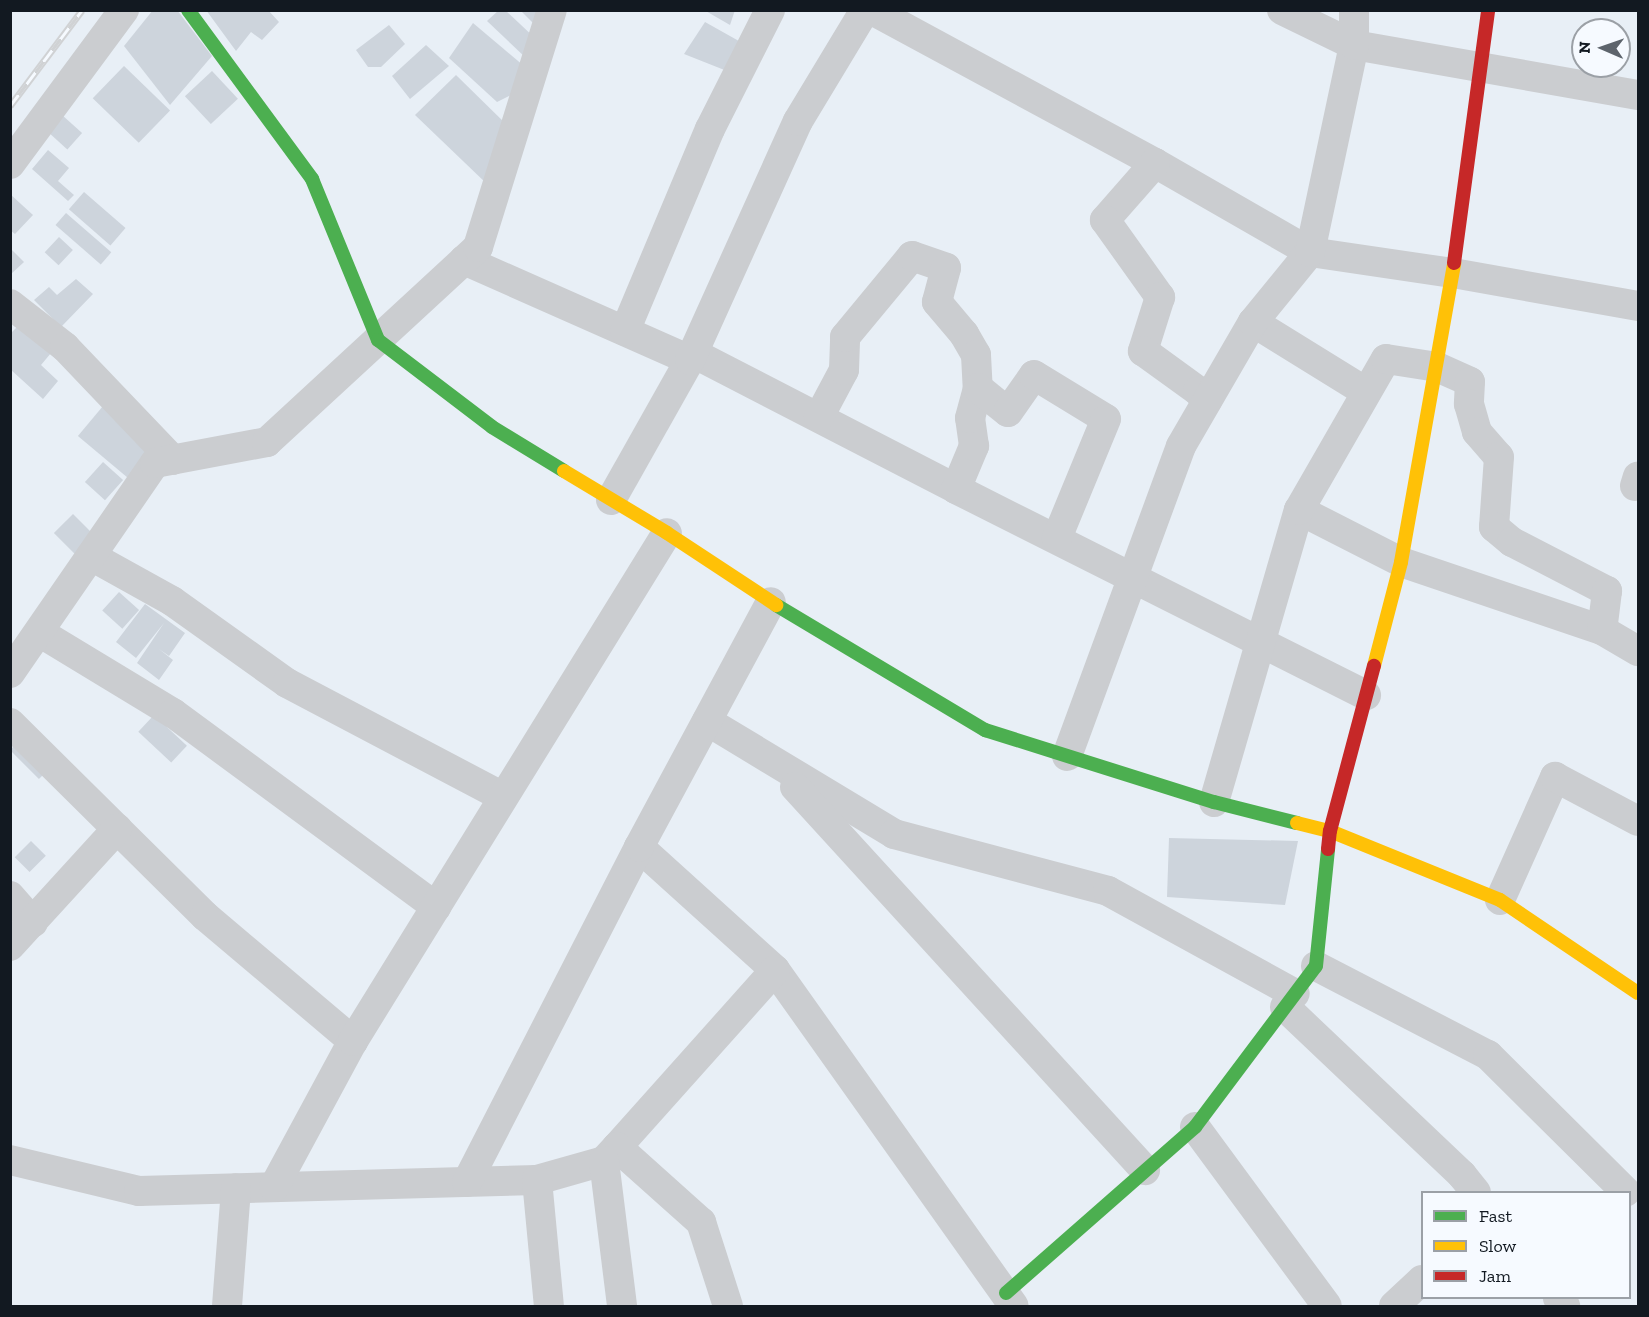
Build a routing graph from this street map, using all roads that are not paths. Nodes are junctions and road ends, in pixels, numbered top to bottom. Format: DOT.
graph roads {
  1 [pos="124,10"];
  2 [pos="188,10"];
  3 [pos="552,10"];
  4 [pos="770,10"];
  5 [pos="865,10"];
  6 [pos="872,10"];
  7 [pos="1282,10"];
  8 [pos="1354,10"];
  9 [pos="1488,10"];
  10 [pos="1354,45"];
  11 [pos="1482,67"];
  12 [pos="1638,94"];
  13 [pos="1155,163"];
  14 [pos="10,164"];
  15 [pos="1310,252"];
  16 [pos="465,260"];
  17 [pos="1453,273"];
  18 [pos="10,304"];
  19 [pos="1638,306"];
  20 [pos="1253,322"];
  21 [pos="625,331"];
  22 [pos="378,340"];
  23 [pos="691,356"];
  24 [pos="1437,367"];
  25 [pos="978,388"];
  26 [pos="1366,392"];
  27 [pos="1207,400"];
  28 [pos="819,417"];
  29 [pos="173,460"];
  30 [pos="956,489"];
  31 [pos="611,500"];
  32 [pos="1299,510"];
  33 [pos="667,532"];
  34 [pos="1057,538"];
  35 [pos="91,556"];
  36 [pos="1401,562"];
  37 [pos="1133,576"];
  38 [pos="771,602"];
  39 [pos="1602,630"];
  40 [pos="39,632"];
  41 [pos="1261,641"];
  42 [pos="1638,651"];
  43 [pos="10,673"];
  44 [pos="1366,695"];
  45 [pos="706,721"];
  46 [pos="10,723"];
  47 [pos="1067,756"];
  48 [pos="771,760"];
  49 [pos="503,797"];
  50 [pos="1214,802"];
  51 [pos="1638,821"];
  52 [pos="117,829"];
  53 [pos="1330,831"];
  54 [pos="639,846"];
  55 [pos="10,896"];
  56 [pos="1500,900"];
  57 [pos="436,907"];
  58 [pos="33,922"];
  59 [pos="10,946"];
  60 [pos="1316,966"];
  61 [pos="775,970"];
  62 [pos="1638,993"];
  63 [pos="1290,1000"];
  64 [pos="352,1041"];
  65 [pos="1195,1127"];
  66 [pos="610,1154"];
  67 [pos="10,1160"];
  68 [pos="1145,1170"];
  69 [pos="537,1180"];
  70 [pos="467,1182"];
  71 [pos="274,1187"];
  72 [pos="236,1188"];
  73 [pos="1475,1191"];
  74 [pos="1626,1191"];
  75 [pos="1421,1281"];
  76 [pos="1010,1300"];
  77 [pos="227,1306"];
  78 [pos="549,1306"];
  79 [pos="622,1306"];
  80 [pos="728,1306"];
  81 [pos="1327,1306"];
  82 [pos="1394,1306"];
  1 -- 14 [label="street"];
  2 -- 22 [label="street"];
  3 -- 16 [label="street"];
  4 -- 21 [label="street"];
  5 -- 23 [label="street"];
  6 -- 13 [label="street"];
  7 -- 10 [label="street"];
  8 -- 10 [label="street"];
  9 -- 11 [label="street"];
  10 -- 11 [label="street"];
  10 -- 15 [label="street"];
  11 -- 12 [label="street"];
  11 -- 17 [label="street"];
  13 -- 15 [label="street"];
  13 -- 27 [label="street"];
  15 -- 17 [label="street"];
  15 -- 20 [label="street"];
  16 -- 21 [label="street"];
  16 -- 22 [label="street"];
  17 -- 19 [label="street"];
  17 -- 24 [label="street"];
  18 -- 29 [label="street"];
  20 -- 26 [label="street"];
  20 -- 27 [label="street"];
  21 -- 23 [label="street"];
  22 -- 29 [label="street"];
  22 -- 31 [label="street"];
  23 -- 28 [label="street"];
  23 -- 31 [label="street"];
  24 -- 26 [label="street"];
  24 -- 36 [label="street"];
  24 -- 39 [label="street"];
  25 -- 28 [label="street"];
  25 -- 30 [label="street"];
  25 -- 34 [label="street"];
  26 -- 32 [label="street"];
  27 -- 37 [label="street"];
  28 -- 30 [label="street"];
  29 -- 35 [label="street"];
  30 -- 34 [label="street"];
  31 -- 33 [label="street"];
  32 -- 36 [label="street"];
  32 -- 41 [label="street"];
  33 -- 38 [label="street"];
  33 -- 49 [label="street"];
  34 -- 37 [label="street"];
  35 -- 40 [label="street"];
  35 -- 49 [label="street"];
  36 -- 39 [label="street"];
  36 -- 44 [label="street"];
  37 -- 41 [label="street"];
  37 -- 47 [label="street"];
  38 -- 45 [label="street"];
  38 -- 47 [label="street"];
  39 -- 42 [label="street"];
  40 -- 43 [label="street"];
  40 -- 57 [label="street"];
  41 -- 44 [label="street"];
  41 -- 50 [label="street"];
  44 -- 53 [label="street"];
  45 -- 48 [label="street"];
  45 -- 54 [label="street"];
  46 -- 52 [label="street"];
  47 -- 50 [label="street"];
  48 -- 63 [label="street"];
  48 -- 68 [label="street"];
  49 -- 57 [label="street"];
  50 -- 53 [label="street"];
  51 -- 56 [label="street"];
  52 -- 58 [label="street"];
  52 -- 64 [label="street"];
  53 -- 56 [label="street"];
  53 -- 60 [label="street"];
  54 -- 61 [label="street"];
  54 -- 70 [label="street"];
  55 -- 58 [label="street"];
  56 -- 62 [label="street"];
  57 -- 64 [label="street"];
  58 -- 59 [label="street"];
  60 -- 63 [label="street"];
  60 -- 74 [label="street"];
  61 -- 66 [label="street"];
  61 -- 76 [label="street"];
  63 -- 65 [label="street"];
  63 -- 73 [label="street"];
  64 -- 71 [label="street"];
  65 -- 68 [label="street"];
  65 -- 81 [label="street"];
  66 -- 69 [label="street"];
  66 -- 79 [label="street"];
  66 -- 80 [label="street"];
  67 -- 72 [label="street"];
  68 -- 76 [label="street"];
  69 -- 70 [label="street"];
  69 -- 78 [label="street"];
  70 -- 71 [label="street"];
  71 -- 72 [label="street"];
  72 -- 77 [label="street"];
  75 -- 82 [label="street"];
}
